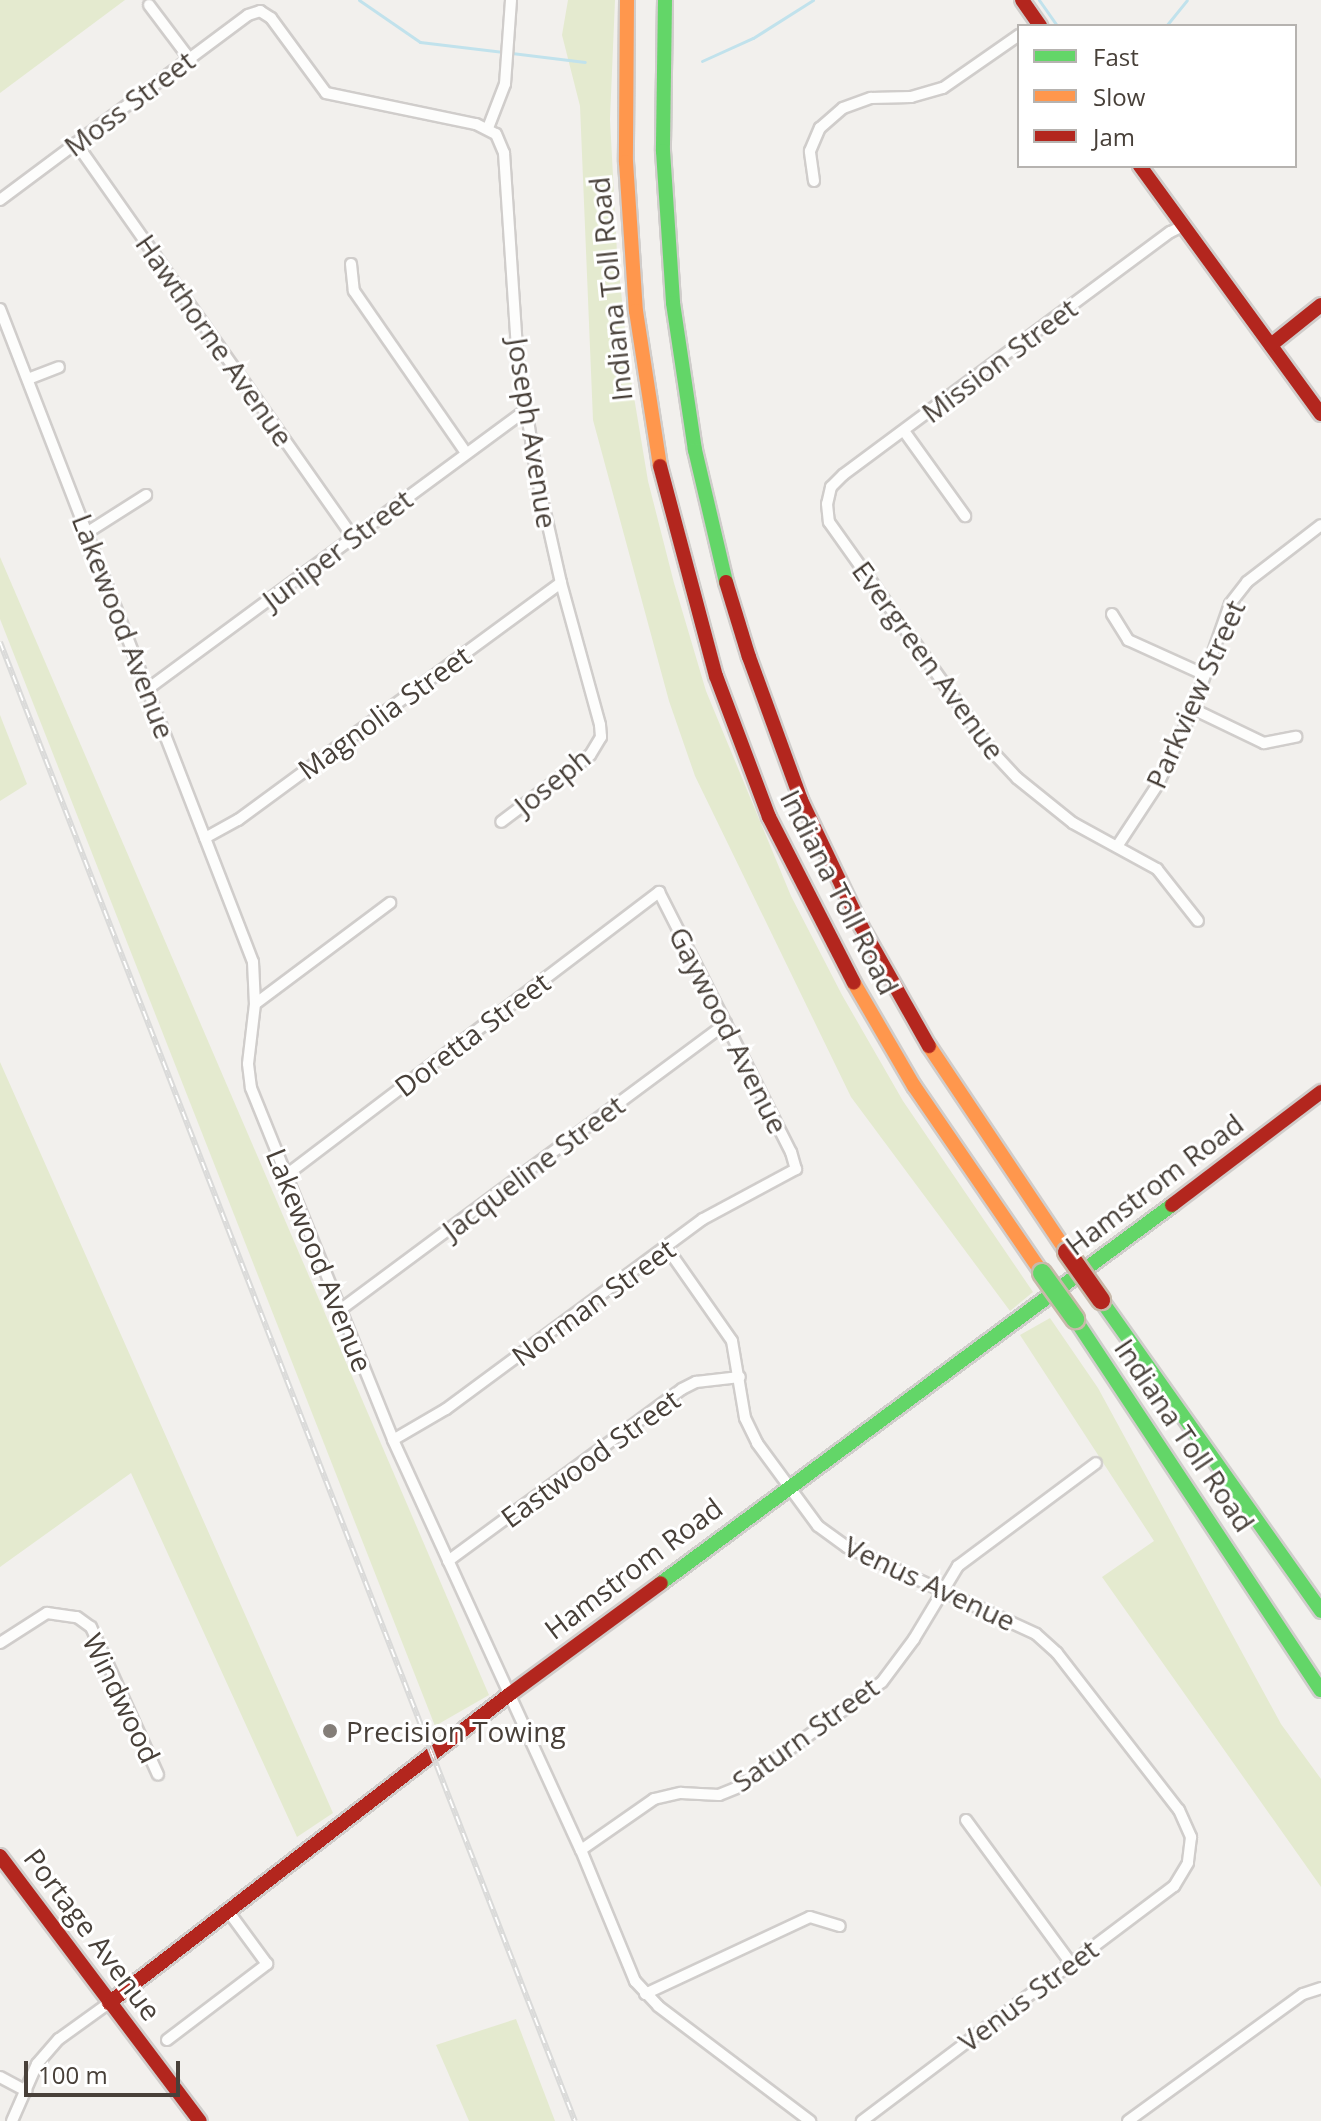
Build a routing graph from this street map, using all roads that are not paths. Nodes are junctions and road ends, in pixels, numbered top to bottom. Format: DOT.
graph roads {
  1 [pos="511,0"];
  2 [pos="627,0"];
  3 [pos="665,0"];
  4 [pos="1022,0"];
  5 [pos="149,5"];
  6 [pos="1036,24"];
  7 [pos="1017,36"];
  8 [pos="189,58"];
  9 [pos="488,128"];
  10 [pos="76,143"];
  11 [pos="1141,168"];
  12 [pos="814,181"];
  13 [pos="0,200"];
  14 [pos="1183,226"];
  15 [pos="351,264"];
  16 [pos="1321,305"];
  17 [pos="0,309"];
  18 [pos="1271,345"];
  19 [pos="59,367"];
  20 [pos="28,379"];
  21 [pos="525,411"];
  22 [pos="1321,414"];
  23 [pos="904,431"];
  24 [pos="466,453"];
  25 [pos="146,495"];
  26 [pos="827,504"];
  27 [pos="965,516"];
  28 [pos="1321,525"];
  29 [pos="88,532"];
  30 [pos="353,537"];
  31 [pos="561,583"];
  32 [pos="1112,614"];
  33 [pos="1203,674"];
  34 [pos="149,688"];
  35 [pos="1193,709"];
  36 [pos="601,737"];
  37 [pos="1296,737"];
  38 [pos="501,822"];
  39 [pos="205,838"];
  40 [pos="1118,845"];
  41 [pos="659,892"];
  42 [pos="390,903"];
  43 [pos="1198,921"];
  44 [pos="255,1004"];
  45 [pos="726,1023"];
  46 [pos="1321,1092"];
  47 [pos="796,1169"];
  48 [pos="285,1176"];
  49 [pos="667,1248"];
  50 [pos="340,1310"];
  51 [pos="740,1377"];
  52 [pos="393,1440"];
  53 [pos="1096,1463"];
  54 [pos="789,1487"];
  55 [pos="448,1561"];
  56 [pos="941,1590"];
  57 [pos="1321,1611"];
  58 [pos="0,1643"];
  59 [pos="1321,1690"];
  60 [pos="510,1694"];
  61 [pos="158,1775"];
  62 [pos="966,1820"];
  63 [pos="581,1850"];
  64 [pos="0,1856"];
  65 [pos="1188,1863"];
  66 [pos="228,1911"];
  67 [pos="840,1926"];
  68 [pos="1070,1962"];
  69 [pos="1321,1988"];
  70 [pos="645,1994"];
  71 [pos="109,2003"];
  72 [pos="167,2040"];
  73 [pos="0,2077"];
  74 [pos="26,2091"];
  75 [pos="12,2121"];
  76 [pos="200,2121"];
  77 [pos="810,2121"];
  78 [pos="862,2121"];
  79 [pos="1128,2121"];
  1 -- 9 [label="street"];
  2 -- 59 [label="main road, Indiana Toll Road, bridge"];
  3 -- 57 [label="main road, Indiana Toll Road, bridge"];
  4 -- 6 [label="main road"];
  5 -- 8 [label="street"];
  7 -- 12 [label="street"];
  8 -- 9 [label="street, Moss Street"];
  8 -- 10 [label="street, Moss Street"];
  9 -- 21 [label="street, Joseph Avenue"];
  10 -- 13 [label="street, Moss Street"];
  10 -- 30 [label="street, Hawthorne Avenue"];
  11 -- 14 [label="main road"];
  14 -- 18 [label="main road"];
  14 -- 23 [label="street, Mission Street"];
  15 -- 24 [label="street"];
  16 -- 18 [label="main road"];
  17 -- 20 [label="street, Lakewood Avenue"];
  18 -- 22 [label="main road"];
  19 -- 20 [label="street"];
  20 -- 29 [label="street, Lakewood Avenue"];
  21 -- 24 [label="street, Juniper Street"];
  21 -- 31 [label="street, Joseph Avenue"];
  23 -- 26 [label="street, Mission Street"];
  23 -- 27 [label="street"];
  24 -- 30 [label="street, Juniper Street"];
  25 -- 29 [label="street"];
  26 -- 40 [label="street, Evergreen Avenue"];
  28 -- 33 [label="street, Parkview Street"];
  29 -- 34 [label="street, Lakewood Avenue"];
  30 -- 34 [label="street, Juniper Street"];
  31 -- 36 [label="street, Joseph Avenue"];
  31 -- 39 [label="street, Magnolia Street"];
  32 -- 33 [label="street"];
  33 -- 35 [label="street, Parkview Street"];
  34 -- 39 [label="street, Lakewood Avenue"];
  35 -- 37 [label="street"];
  35 -- 40 [label="street, Parkview Street"];
  36 -- 38 [label="street, Joseph"];
  39 -- 44 [label="street, Lakewood Avenue"];
  40 -- 43 [label="street, Evergreen Avenue"];
  41 -- 45 [label="street, Gaywood Avenue"];
  41 -- 48 [label="street, Doretta Street"];
  42 -- 44 [label="street"];
  44 -- 48 [label="street, Lakewood Avenue"];
  45 -- 47 [label="street, Gaywood Avenue"];
  45 -- 50 [label="street, Jacqueline Street"];
  46 -- 54 [label="main road, Hamstrom Road"];
  47 -- 49 [label="street, Norman Street"];
  48 -- 50 [label="street, Lakewood Avenue"];
  49 -- 51 [label="street, Venus Avenue"];
  49 -- 52 [label="street, Norman Street"];
  50 -- 52 [label="street, Lakewood Avenue"];
  51 -- 54 [label="street, Venus Avenue"];
  51 -- 55 [label="street, Eastwood Street"];
  52 -- 55 [label="street, Lakewood Avenue"];
  53 -- 56 [label="street, Saturn Street"];
  54 -- 56 [label="street, Venus Avenue"];
  54 -- 60 [label="main road, Hamstrom Road"];
  55 -- 60 [label="street, Lakewood Avenue"];
  56 -- 63 [label="street, Saturn Street"];
  56 -- 65 [label="street, Venus Avenue"];
  58 -- 61 [label="street, Windwood"];
  60 -- 63 [label="street, Lakewood Avenue"];
  60 -- 66 [label="main road, Hamstrom Road"];
  62 -- 68 [label="street"];
  63 -- 70 [label="street, Lakewood Avenue"];
  64 -- 71 [label="main road, Portage Avenue"];
  65 -- 68 [label="street, Venus Street"];
  66 -- 71 [label="main road, Hamstrom Road"];
  66 -- 72 [label="street"];
  67 -- 70 [label="street"];
  68 -- 78 [label="street, Venus Street"];
  69 -- 79 [label="street"];
  70 -- 77 [label="street, Lakewood Avenue"];
  71 -- 74 [label="street, Hamstrom Road"];
  71 -- 76 [label="main road, Portage Avenue"];
  73 -- 74 [label="street"];
  74 -- 75 [label="street, Hamstrom Road"];
}
